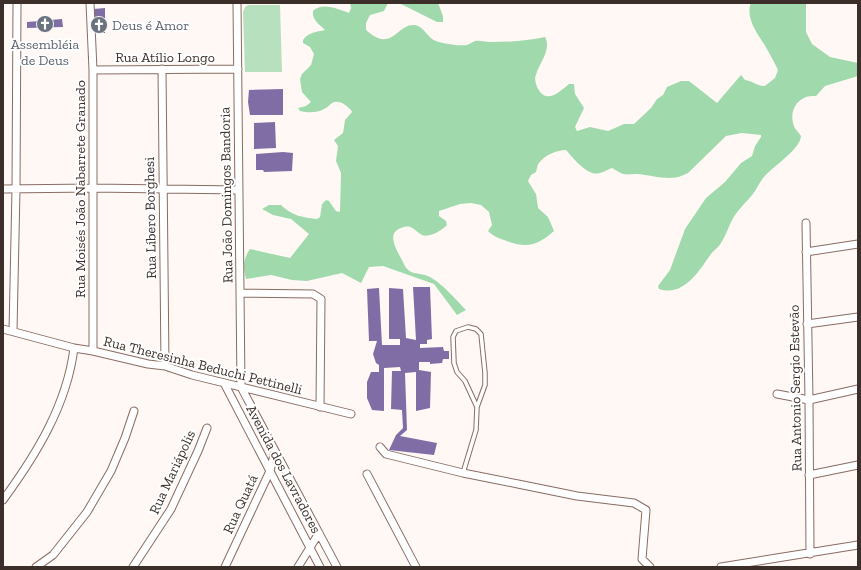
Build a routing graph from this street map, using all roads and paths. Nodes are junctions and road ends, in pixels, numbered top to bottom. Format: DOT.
graph roads {
  1 [pos="17,3"];
  2 [pos="90,3"];
  3 [pos="237,3"];
  4 [pos="162,69"];
  5 [pos="238,69"];
  6 [pos="93,70"];
  7 [pos="93,188"];
  8 [pos="3,189"];
  9 [pos="16,189"];
  10 [pos="163,189"];
  11 [pos="239,190"];
  12 [pos="806,223"];
  13 [pos="858,244"];
  14 [pos="806,252"];
  15 [pos="240,293"];
  16 [pos="858,317"];
  17 [pos="807,324"];
  18 [pos="3,328"];
  19 [pos="13,331"];
  20 [pos="74,348"];
  21 [pos="92,351"];
  22 [pos="165,366"];
  23 [pos="224,383"];
  24 [pos="241,387"];
  25 [pos="858,389"];
  26 [pos="777,394"];
  27 [pos="809,400"];
  28 [pos="320,407"];
  29 [pos="477,407"];
  30 [pos="134,411"];
  31 [pos="351,414"];
  32 [pos="207,428"];
  33 [pos="380,447"];
  34 [pos="275,451"];
  35 [pos="858,465"];
  36 [pos="270,471"];
  37 [pos="463,473"];
  38 [pos="367,474"];
  39 [pos="809,475"];
  40 [pos="3,500"];
  41 [pos="319,533"];
  42 [pos="858,545"];
  43 [pos="310,546"];
  44 [pos="810,554"];
  45 [pos="36,567"];
  46 [pos="133,567"];
  47 [pos="225,567"];
  48 [pos="298,567"];
  49 [pos="320,567"];
  50 [pos="337,567"];
  51 [pos="416,567"];
  52 [pos="650,567"];
  53 [pos="721,567"];
  1 -- 9 [label="street"];
  2 -- 6 [label="street, Rua Moisés João Nabarrete Granado"];
  3 -- 5 [label="street, Rua João Domingos Bandoria"];
  4 -- 5 [label="street, Rua Atílio Longo"];
  4 -- 6 [label="street, Rua Atílio Longo"];
  4 -- 10 [label="street, Rua Líbero Borghesi"];
  5 -- 11 [label="street, Rua João Domingos Bandoria"];
  6 -- 7 [label="street, Rua Moisés João Nabarrete Granado"];
  7 -- 9 [label="street"];
  7 -- 10 [label="street"];
  7 -- 21 [label="street, Rua Moisés João Nabarrete Granado"];
  8 -- 9 [label="street"];
  9 -- 19 [label="street"];
  10 -- 11 [label="street"];
  10 -- 22 [label="street, Rua Líbero Borghesi"];
  11 -- 15 [label="street, Rua João Domingos Bandoria"];
  12 -- 14 [label="street, Rua Antonio Sergio Estevão"];
  13 -- 14 [label="street"];
  14 -- 17 [label="street, Rua Antonio Sergio Estevão"];
  15 -- 24 [label="street, Rua João Domingos Bandoria"];
  15 -- 28 [label="street"];
  16 -- 17 [label="street"];
  17 -- 27 [label="street, Rua Antonio Sergio Estevão"];
  18 -- 19 [label="street, Rua Theresinha Beduchi Pettinelli"];
  19 -- 20 [label="street, Rua Theresinha Beduchi Pettinelli"];
  20 -- 21 [label="street, Rua Theresinha Beduchi Pettinelli"];
  20 -- 40 [label="street"];
  21 -- 22 [label="street, Rua Theresinha Beduchi Pettinelli"];
  22 -- 23 [label="street, Rua Theresinha Beduchi Pettinelli"];
  23 -- 24 [label="street, Rua Theresinha Beduchi Pettinelli"];
  23 -- 36 [label="street, Avenida dos Lavradores"];
  24 -- 28 [label="street, Rua Theresinha Beduchi Pettinelli"];
  24 -- 34 [label="street, Avenida dos Lavradores"];
  25 -- 27 [label="street"];
  26 -- 27 [label="street"];
  27 -- 39 [label="street, Rua Antonio Sergio Estevão"];
  28 -- 31 [label="street, Rua Theresinha Beduchi Pettinelli"];
  29 -- 29 [label="lane"];
  29 -- 37 [label="lane"];
  30 -- 45 [label="street"];
  32 -- 46 [label="street, Rua Mariápolis"];
  33 -- 37 [label="street"];
  34 -- 36 [label="street, Rua Quatá"];
  34 -- 41 [label="street, Avenida dos Lavradores"];
  35 -- 39 [label="street"];
  36 -- 43 [label="street, Avenida dos Lavradores"];
  36 -- 47 [label="street, Rua Quatá"];
  37 -- 52 [label="street"];
  38 -- 51 [label="street"];
  39 -- 44 [label="street, Rua Antonio Sergio Estevão"];
  41 -- 43 [label="street"];
  41 -- 50 [label="street, Avenida dos Lavradores"];
  42 -- 44 [label="street"];
  43 -- 48 [label="street"];
  43 -- 49 [label="street, Avenida dos Lavradores"];
  44 -- 53 [label="street"];
}
